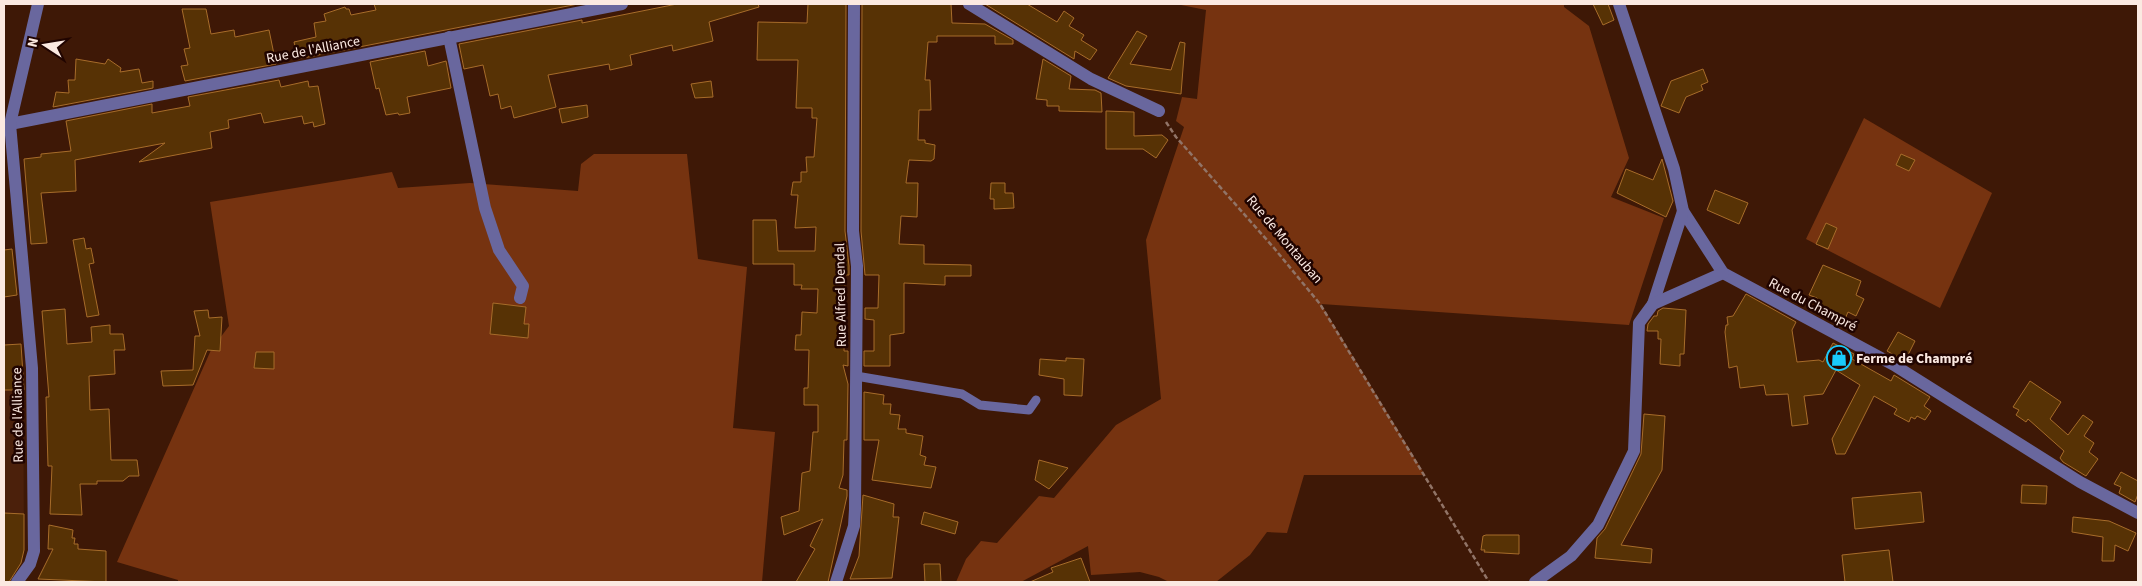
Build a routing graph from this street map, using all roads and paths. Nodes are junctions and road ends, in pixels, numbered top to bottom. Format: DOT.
graph roads {
  1 [pos="38,4"];
  2 [pos="622,4"];
  3 [pos="854,4"];
  4 [pos="969,4"];
  5 [pos="1619,4"];
  6 [pos="449,37"];
  7 [pos="1159,111"];
  8 [pos="10,124"];
  9 [pos="1683,211"];
  10 [pos="1723,273"];
  11 [pos="520,298"];
  12 [pos="1653,304"];
  13 [pos="856,376"];
  14 [pos="1036,400"];
  15 [pos="2138,512"];
  16 [pos="17,582"];
  17 [pos="836,582"];
  18 [pos="1488,582"];
  19 [pos="1535,582"];
  1 -- 8 [label="street, Rue de l'Alliance"];
  2 -- 6 [label="street, Rue de l'Alliance"];
  3 -- 13 [label="street, Rue Alfred Dendal"];
  4 -- 7 [label="street"];
  5 -- 9 [label="street, Rue du Champré"];
  6 -- 8 [label="street, Rue de l'Alliance"];
  6 -- 11 [label="street"];
  7 -- 18 [label="path, Rue de Montauban"];
  8 -- 16 [label="street, Rue de l'Alliance"];
  9 -- 10 [label="street, Rue du Champré"];
  9 -- 12 [label="street"];
  10 -- 12 [label="street"];
  10 -- 15 [label="street, Rue du Champré"];
  12 -- 19 [label="street"];
  13 -- 14 [label="lane"];
  13 -- 17 [label="street, Rue Alfred Dendal"];
}
